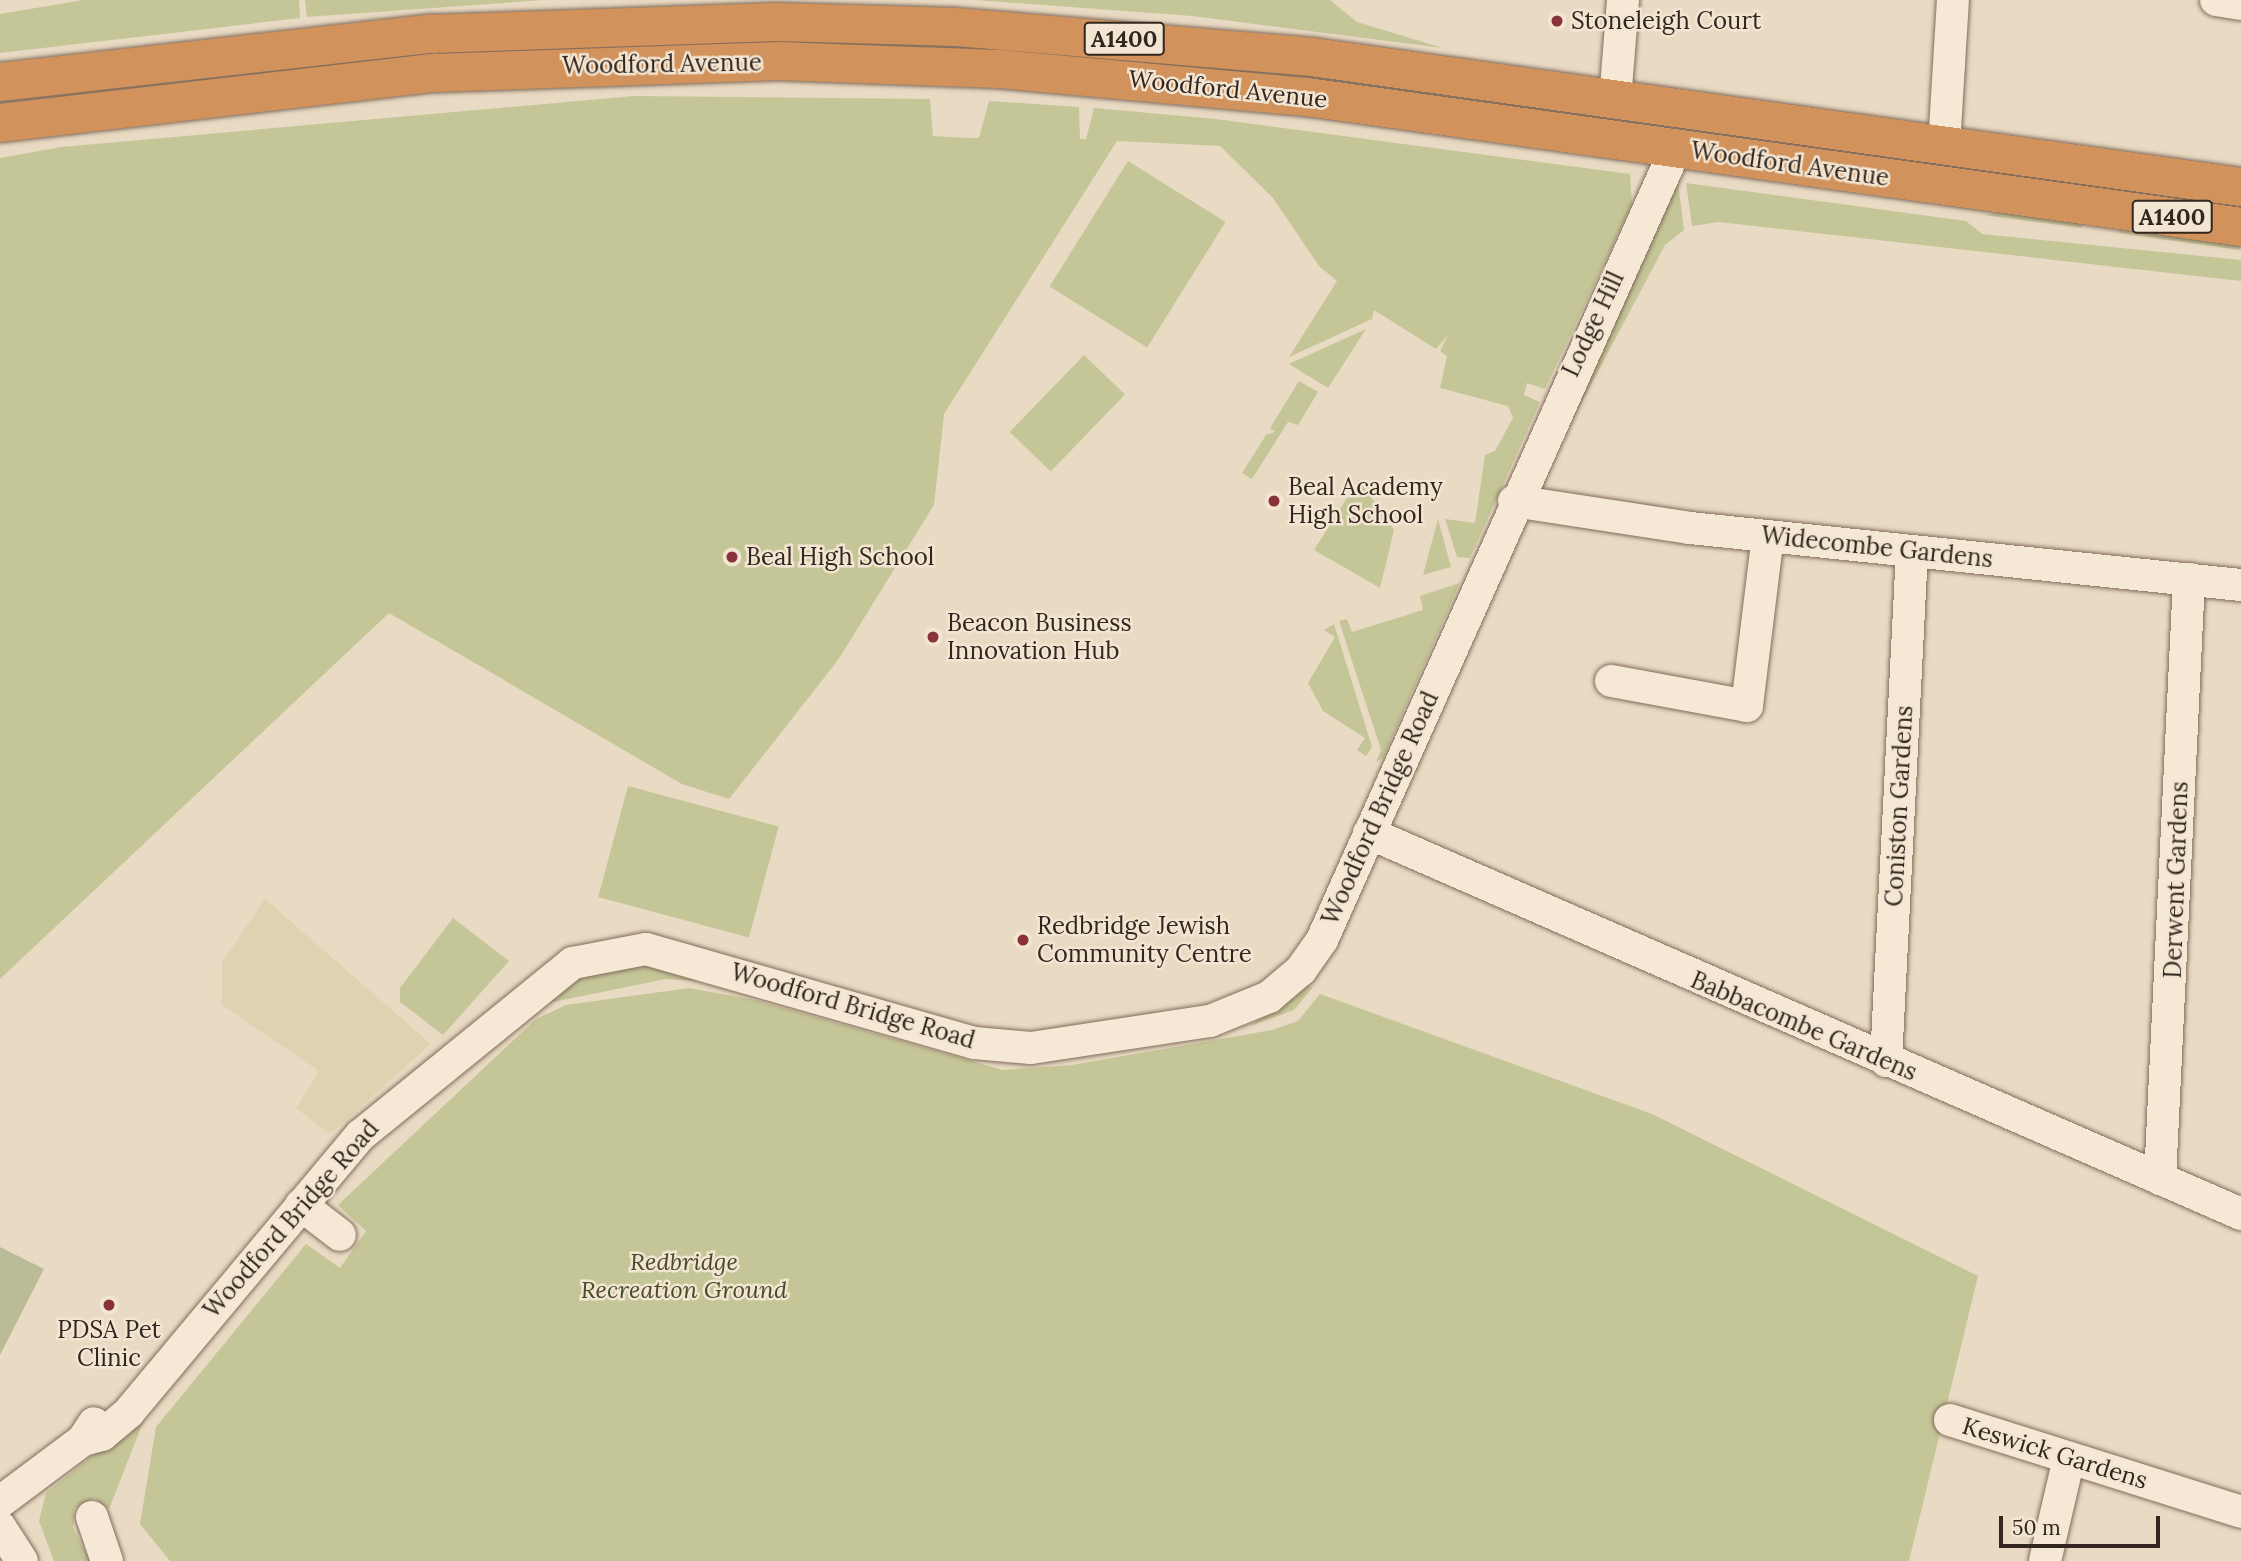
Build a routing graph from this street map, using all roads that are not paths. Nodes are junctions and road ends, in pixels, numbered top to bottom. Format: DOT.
graph roads {
  1 [pos="1623,0"];
  2 [pos="1953,0"];
  3 [pos="2216,0"];
  4 [pos="2241,4"];
  5 [pos="0,82"];
  6 [pos="1615,100"];
  7 [pos="0,123"];
  8 [pos="1944,146"];
  9 [pos="1676,148"];
  10 [pos="2241,187"];
  11 [pos="2241,227"];
  12 [pos="1514,502"];
  13 [pos="1768,536"];
  14 [pos="1912,552"];
  15 [pos="2189,579"];
  16 [pos="2241,585"];
  17 [pos="1611,681"];
  18 [pos="1369,833"];
  19 [pos="1886,1061"];
  20 [pos="2160,1179"];
  21 [pos="301,1205"];
  22 [pos="2241,1214"];
  23 [pos="340,1235"];
  24 [pos="1950,1420"];
  25 [pos="2069,1458"];
  26 [pos="0,1502"];
  27 [pos="2241,1512"];
  28 [pos="92,1517"];
  29 [pos="0,1527"];
  30 [pos="22,1561"];
  31 [pos="107,1561"];
  32 [pos="2045,1561"];
  1 -- 6 [label="street"];
  2 -- 8 [label="street"];
  3 -- 4 [label="street"];
  5 -- 6 [label="highway, Woodford Avenue / A1400"];
  6 -- 8 [label="highway, Woodford Avenue / A1400"];
  7 -- 9 [label="highway, Woodford Avenue / A1400"];
  8 -- 10 [label="highway, Woodford Avenue / A1400"];
  9 -- 11 [label="highway, Woodford Avenue / A1400"];
  9 -- 12 [label="street, Lodge Hill"];
  12 -- 13 [label="street, Widecombe Gardens"];
  12 -- 18 [label="street, Woodford Bridge Road"];
  13 -- 14 [label="street, Widecombe Gardens"];
  13 -- 17 [label="street"];
  14 -- 15 [label="street, Widecombe Gardens"];
  14 -- 19 [label="street, Coniston Gardens"];
  15 -- 16 [label="street, Widecombe Gardens"];
  15 -- 20 [label="street, Derwent Gardens"];
  18 -- 19 [label="street, Babbacombe Gardens"];
  18 -- 21 [label="street, Woodford Bridge Road"];
  19 -- 20 [label="street, Babbacombe Gardens"];
  20 -- 22 [label="street, Babbacombe Gardens"];
  21 -- 23 [label="street"];
  21 -- 26 [label="street, Woodford Bridge Road"];
  24 -- 25 [label="street, Keswick Gardens"];
  25 -- 27 [label="street, Keswick Gardens"];
  25 -- 32 [label="street"];
  28 -- 31 [label="street"];
  29 -- 30 [label="street"];
}
